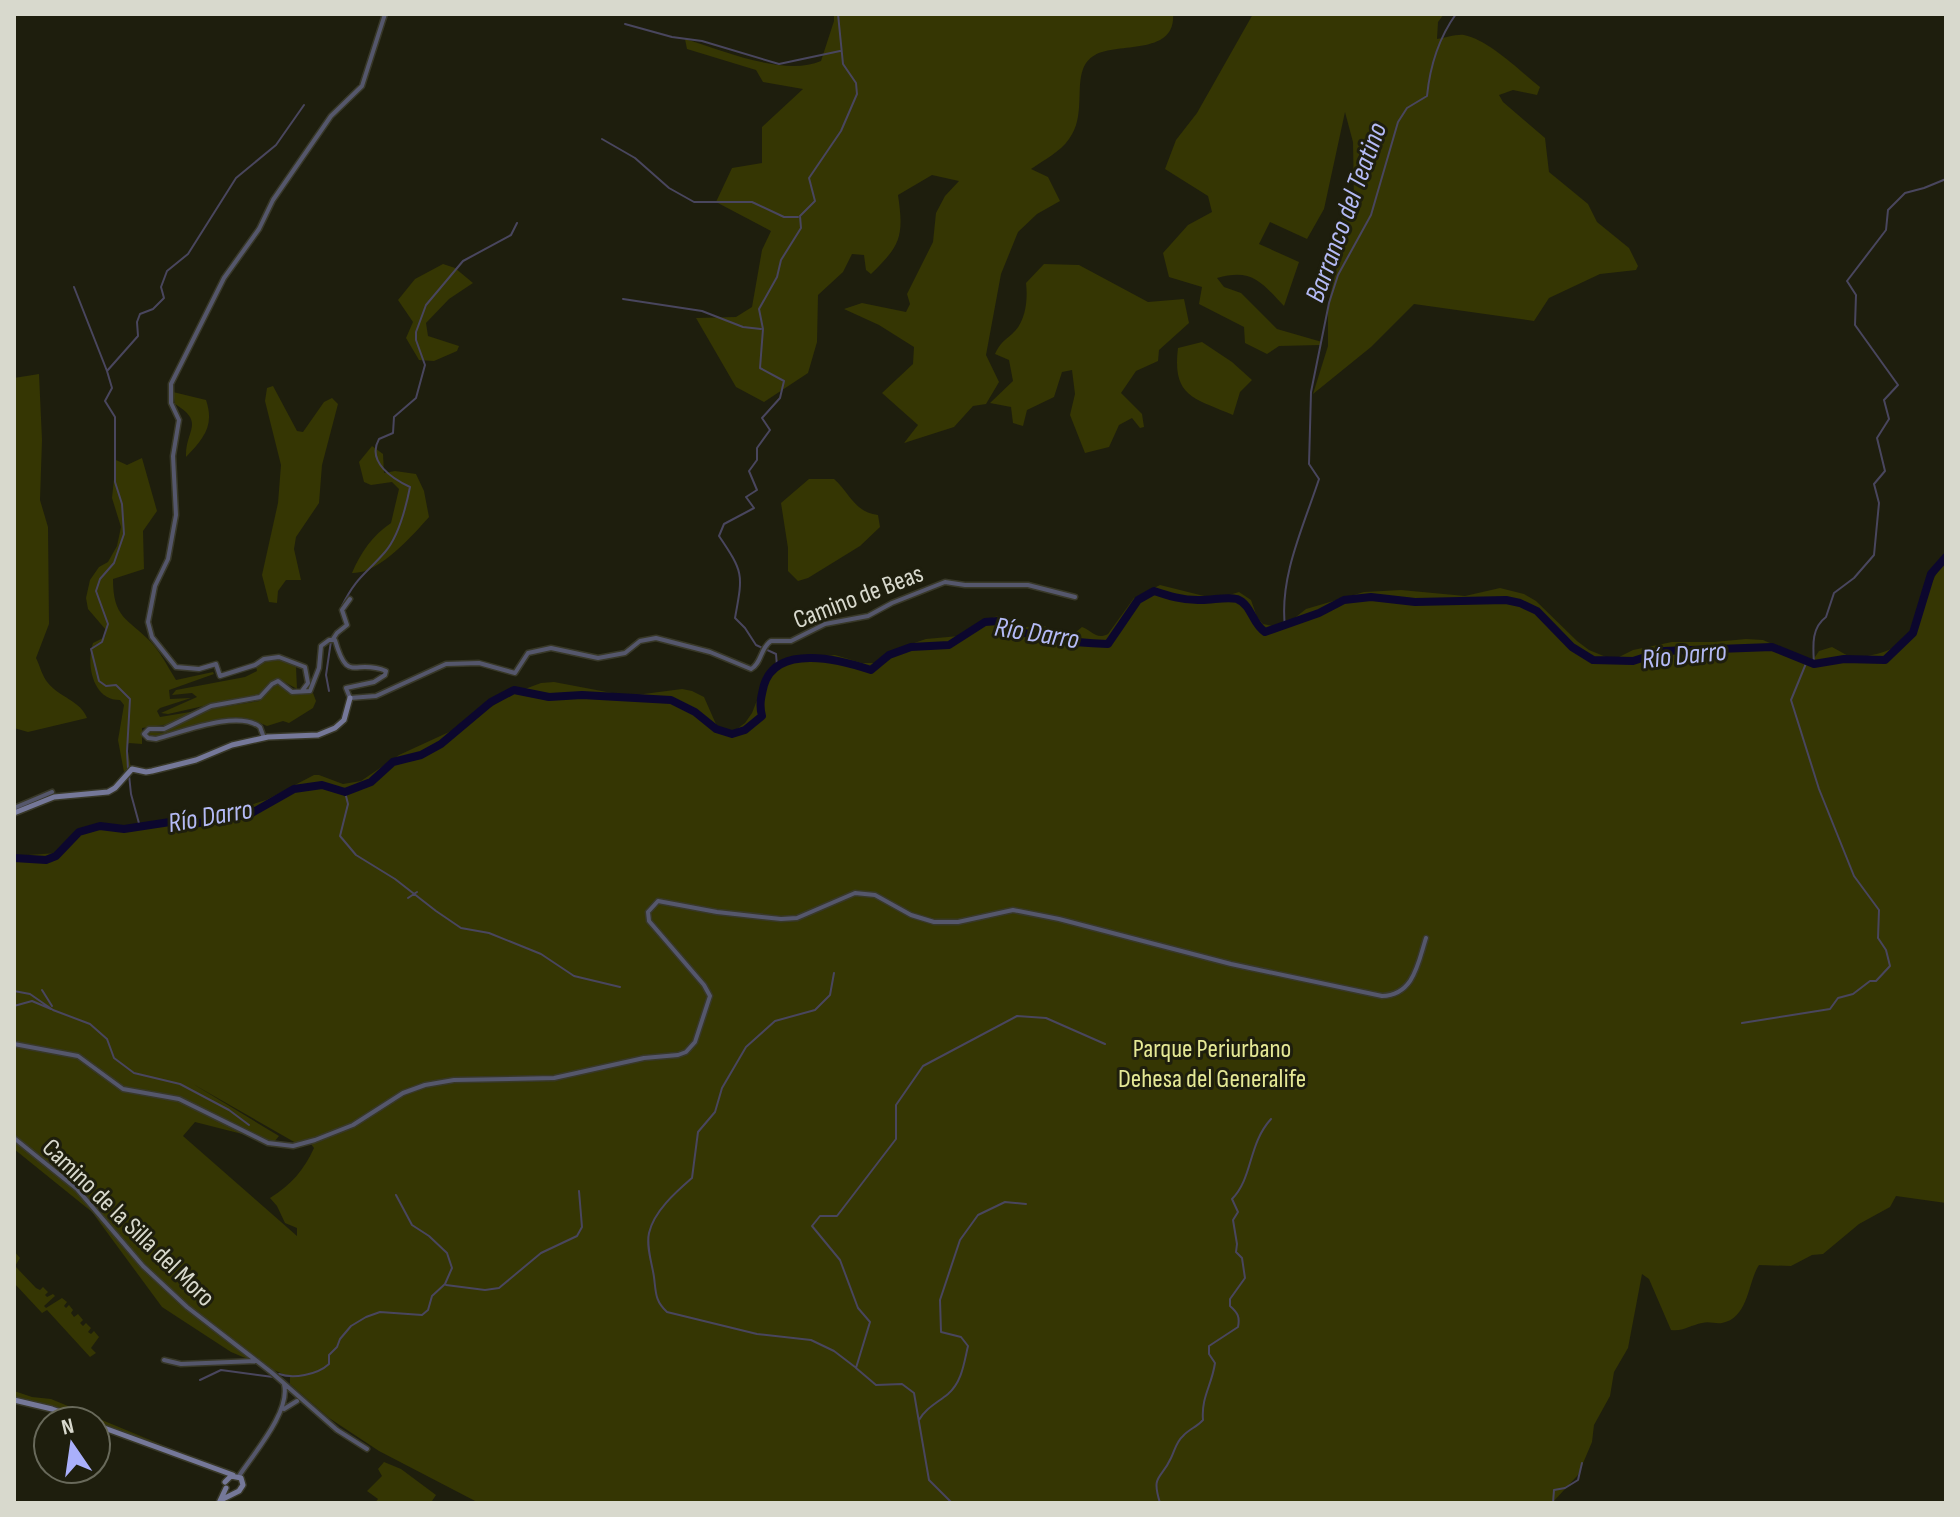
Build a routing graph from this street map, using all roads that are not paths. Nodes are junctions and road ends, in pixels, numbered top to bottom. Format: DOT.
graph roads {
  1 [pos="385,14"];
  2 [pos="1075,597"];
  3 [pos="350,599"];
  4 [pos="333,639"];
  5 [pos="302,691"];
  6 [pos="350,698"];
  7 [pos="264,738"];
  8 [pos="52,792"];
  9 [pos="14,810"];
  10 [pos="1426,938"];
  11 [pos="14,1044"];
  12 [pos="14,1138"];
  13 [pos="164,1360"];
  14 [pos="258,1361"];
  15 [pos="284,1384"];
  16 [pos="286,1395"];
  17 [pos="296,1397"];
  18 [pos="14,1400"];
  19 [pos="287,1403"];
  20 [pos="35,1405"];
  21 [pos="112,1431"];
  22 [pos="367,1449"];
  23 [pos="209,1467"];
  24 [pos="236,1476"];
  25 [pos="226,1485"];
  26 [pos="235,1493"];
  27 [pos="220,1501"];
  1 -- 5 [label="street"];
  2 -- 6 [label="street, Camino de Beas"];
  3 -- 4 [label="street"];
  4 -- 5 [label="street"];
  4 -- 6 [label="street"];
  5 -- 7 [label="street"];
  6 -- 7 [label="street"];
  7 -- 9 [label="street"];
  8 -- 9 [label="street"];
  10 -- 11 [label="street"];
  12 -- 14 [label="street, Camino de la Silla del Moro"];
  13 -- 14 [label="street"];
  14 -- 15 [label="street, Camino de la Silla del Moro"];
  15 -- 16 [label="street"];
  15 -- 17 [label="street, Camino de la Silla del Moro"];
  16 -- 17 [label="street"];
  16 -- 19 [label="street"];
  17 -- 19 [label="street"];
  17 -- 22 [label="street, Camino de la Silla del Moro"];
  18 -- 20 [label="street"];
  19 -- 24 [label="street"];
  21 -- 23 [label="street"];
  23 -- 24 [label="street"];
  23 -- 25 [label="street"];
  24 -- 25 [label="street"];
  24 -- 26 [label="street"];
  25 -- 26 [label="street"];
  25 -- 27 [label="street"];
  26 -- 27 [label="street"];
}
